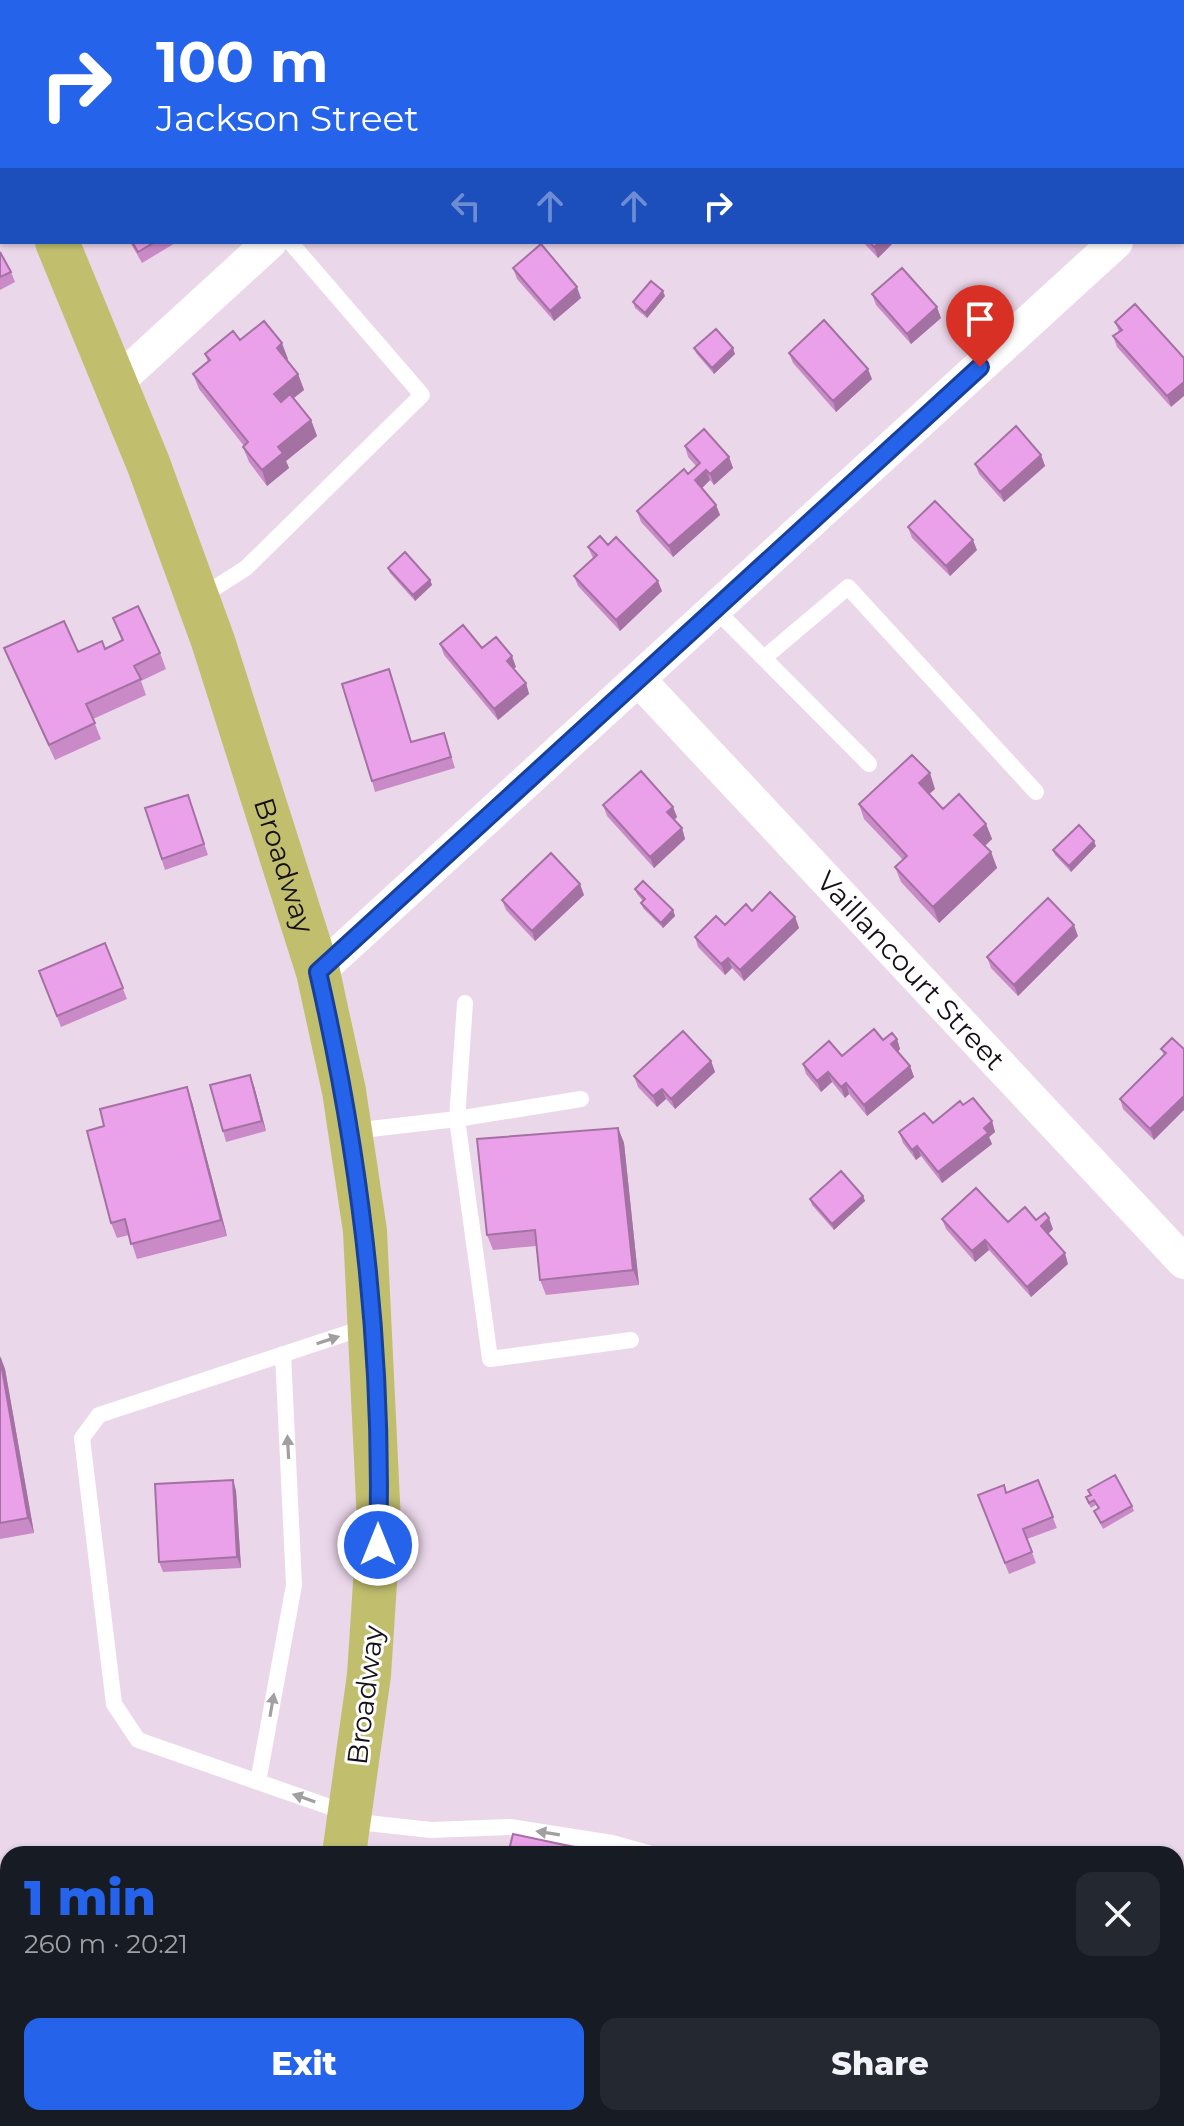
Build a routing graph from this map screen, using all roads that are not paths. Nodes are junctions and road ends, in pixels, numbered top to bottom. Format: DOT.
graph roads {
  1 [pos="58,244"];
  2 [pos="268,244"];
  3 [pos="292,244"];
  4 [pos="1114,244"];
  5 [pos="116,383"];
  6 [pos="198,599"];
  7 [pos="716,610"];
  8 [pos="764,658"];
  9 [pos="639,680"];
  10 [pos="869,764"];
  11 [pos="1036,792"];
  12 [pos="318,972"];
  13 [pos="465,1003"];
  14 [pos="581,1099"];
  15 [pos="457,1119"];
  16 [pos="351,1131"];
  17 [pos="1184,1262"];
  18 [pos="372,1325"];
  19 [pos="631,1340"];
  20 [pos="283,1354"];
  21 [pos="258,1782"];
  22 [pos="347,1830"];
  23 [pos="623,1846"];
  1 -- 5 [label="main road, Broadway"];
  2 -- 5 [label="street"];
  3 -- 6 [label="lane"];
  4 -- 7 [label="street"];
  5 -- 6 [label="main road, Broadway"];
  6 -- 12 [label="main road, Broadway"];
  7 -- 8 [label="lane"];
  7 -- 9 [label="street"];
  8 -- 10 [label="lane"];
  8 -- 11 [label="lane"];
  9 -- 12 [label="street"];
  9 -- 17 [label="street, Vaillancourt Street"];
  12 -- 16 [label="main road, Broadway"];
  13 -- 15 [label="lane"];
  14 -- 15 [label="lane"];
  15 -- 16 [label="lane"];
  15 -- 19 [label="lane"];
  16 -- 18 [label="main road, Broadway"];
  20 -- 18 [label="lane, one-way"];
  18 -- 22 [label="main road, Broadway"];
  21 -- 20 [label="lane, one-way"];
  20 -- 21 [label="lane"];
  22 -- 21 [label="lane, one-way"];
  23 -- 22 [label="lane, one-way"];
}
